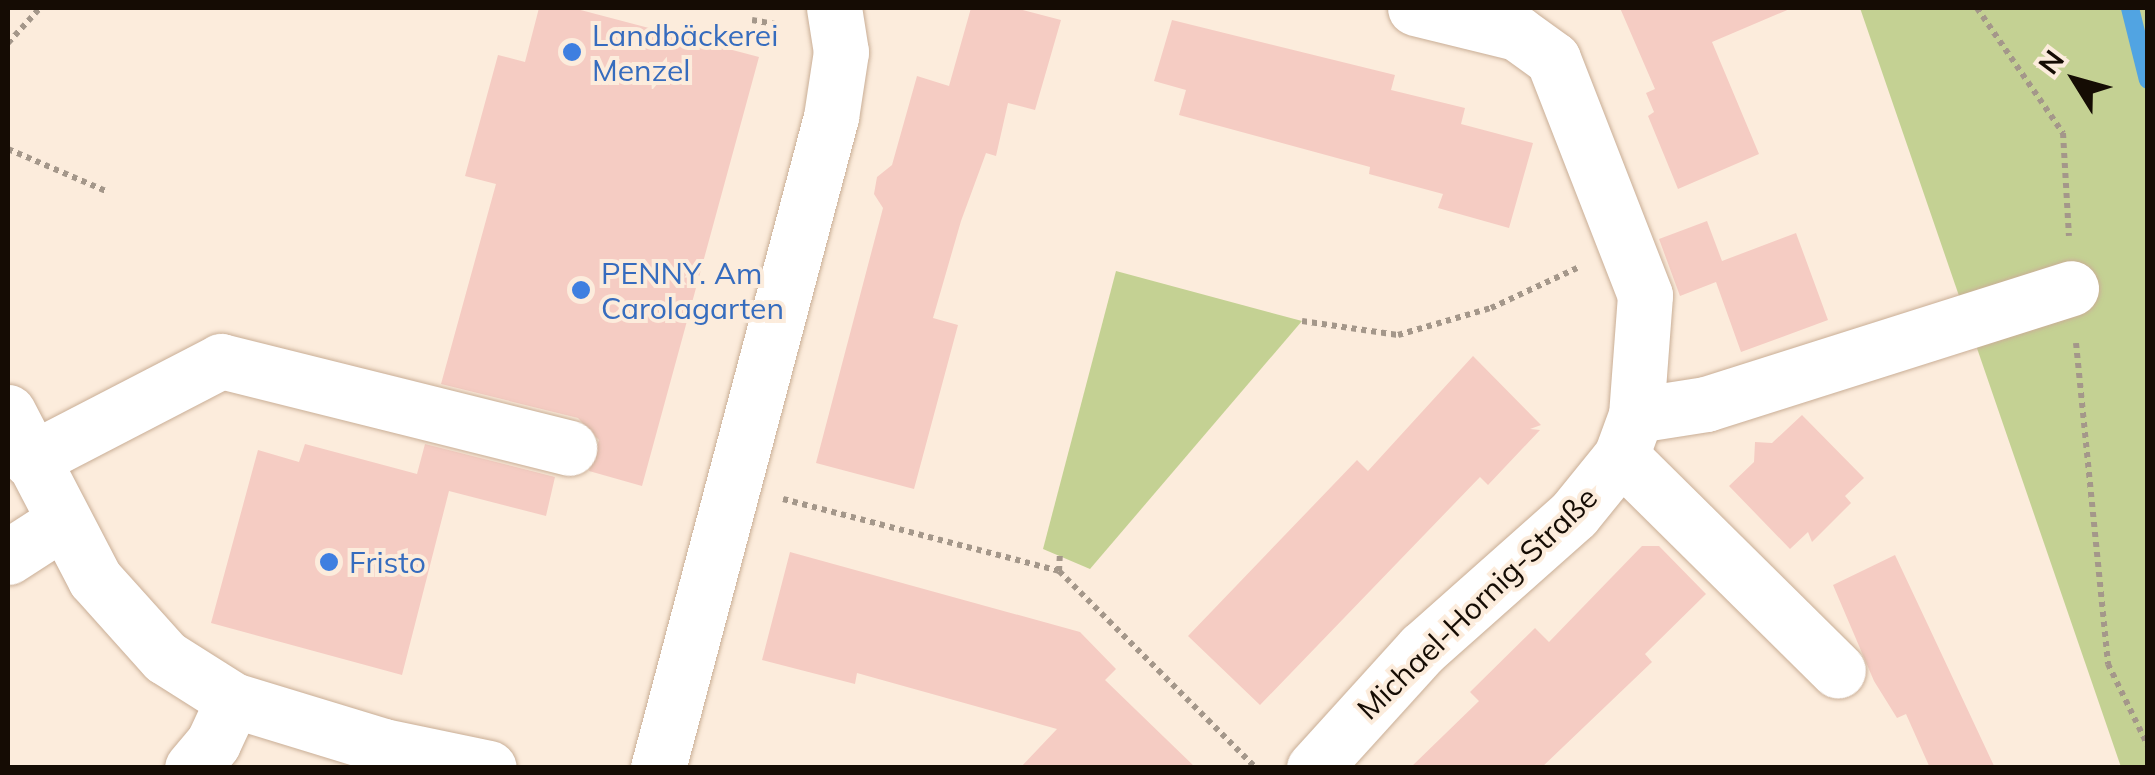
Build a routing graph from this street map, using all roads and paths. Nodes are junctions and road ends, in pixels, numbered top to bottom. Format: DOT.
graph roads {
  1 [pos="40,8"];
  2 [pos="834,8"];
  3 [pos="1415,8"];
  4 [pos="1976,8"];
  5 [pos="27,11"];
  6 [pos="752,20"];
  7 [pos="768,24"];
  8 [pos="8,43"];
  9 [pos="8,149"];
  10 [pos="108,192"];
  11 [pos="1628,244"];
  12 [pos="2071,288"];
  13 [pos="1302,321"];
  14 [pos="8,412"];
  15 [pos="1628,435"];
  16 [pos="569,448"];
  17 [pos="30,460"];
  18 [pos="734,486"];
  19 [pos="62,522"];
  20 [pos="1060,554"];
  21 [pos="8,557"];
  22 [pos="1059,571"];
  23 [pos="1838,671"];
  24 [pos="233,700"];
  25 [pos="2148,746"];
  26 [pos="192,768"];
  27 [pos="489,768"];
  28 [pos="658,768"];
  29 [pos="1256,768"];
  30 [pos="1314,768"];
  1 -- 5 [label="path"];
  2 -- 18 [label="street"];
  3 -- 11 [label="street"];
  4 -- 12 [label="path"];
  5 -- 8 [label="path"];
  6 -- 7 [label="path"];
  9 -- 10 [label="path"];
  11 -- 13 [label="path"];
  11 -- 15 [label="street"];
  12 -- 15 [label="street"];
  12 -- 25 [label="path"];
  14 -- 17 [label="street"];
  15 -- 23 [label="street"];
  15 -- 30 [label="street, Michael-Hornig-Straße"];
  16 -- 17 [label="street"];
  17 -- 19 [label="street"];
  18 -- 22 [label="path"];
  18 -- 28 [label="street"];
  19 -- 21 [label="street"];
  19 -- 24 [label="street"];
  20 -- 22 [label="path"];
  22 -- 29 [label="path"];
  24 -- 26 [label="street"];
  24 -- 27 [label="street"];
}
